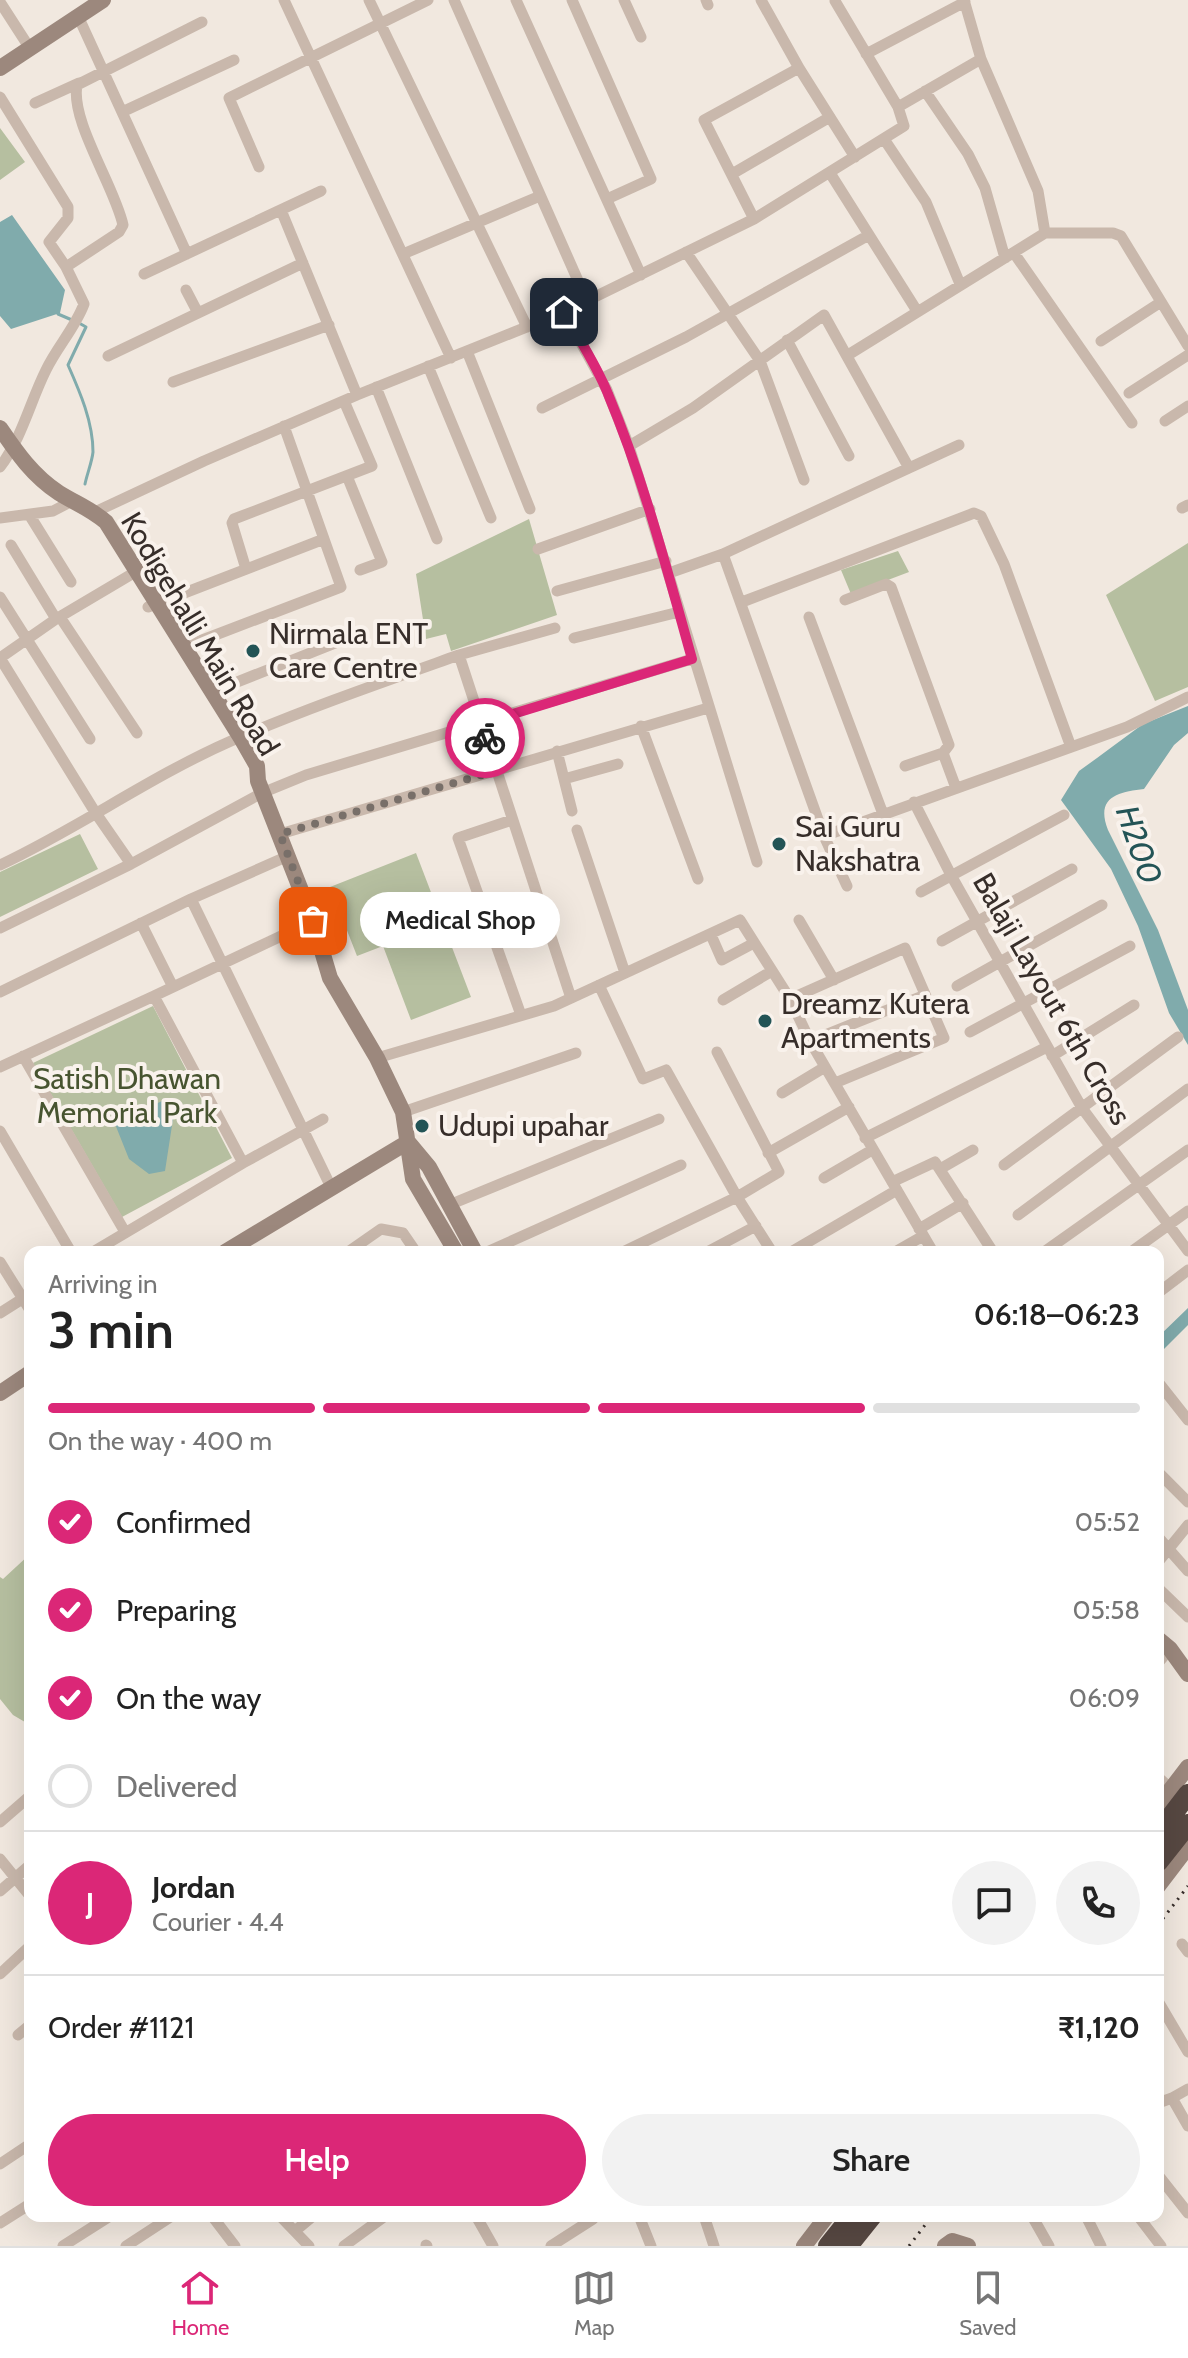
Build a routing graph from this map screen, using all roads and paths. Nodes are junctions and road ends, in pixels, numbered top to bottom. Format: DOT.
graph roads {
  1 [pos="103,0"];
  2 [pos="284,0"];
  3 [pos="369,0"];
  4 [pos="428,0"];
  5 [pos="454,0"];
  6 [pos="516,0"];
  7 [pos="572,0"];
  8 [pos="624,0"];
  9 [pos="761,0"];
  10 [pos="835,0"];
  11 [pos="964,1"];
  12 [pos="0,2"];
  13 [pos="78,16"];
  14 [pos="202,22"];
  15 [pos="381,23"];
  16 [pos="641,37"];
  17 [pos="29,47"];
  18 [pos="866,54"];
  19 [pos="311,57"];
  20 [pos="981,59"];
  21 [pos="234,60"];
  22 [pos="0,68"];
  23 [pos="799,68"];
  24 [pos="103,71"];
  25 [pos="79,83"];
  26 [pos="925,91"];
  27 [pos="0,97"];
  28 [pos="35,103"];
  29 [pos="898,107"];
  30 [pos="122,112"];
  31 [pos="830,117"];
  32 [pos="884,139"];
  33 [pos="855,157"];
  34 [pos="259,167"];
  35 [pos="830,173"];
  36 [pos="732,174"];
  37 [pos="321,191"];
  38 [pos="540,196"];
  39 [pos="607,199"];
  40 [pos="281,210"];
  41 [pos="754,219"];
  42 [pos="476,222"];
  43 [pos="1045,233"];
  44 [pos="869,235"];
  45 [pos="686,252"];
  46 [pos="187,254"];
  47 [pos="403,254"];
  48 [pos="1010,255"];
  49 [pos="303,263"];
  50 [pos="66,267"];
  51 [pos="144,274"];
  52 [pos="641,275"];
  53 [pos="960,284"];
  54 [pos="186,290"];
  55 [pos="587,301"];
  56 [pos="1161,302"];
  57 [pos="917,311"];
  58 [pos="564,312"];
  59 [pos="198,313"];
  60 [pos="727,313"];
  61 [pos="329,325"];
  62 [pos="527,327"];
  63 [pos="787,340"];
  64 [pos="1101,341"];
  65 [pos="1188,346"];
  66 [pos="467,351"];
  67 [pos="848,355"];
  68 [pos="1188,355"];
  69 [pos="108,356"];
  70 [pos="451,358"];
  71 [pos="760,361"];
  72 [pos="428,366"];
  73 [pos="602,381"];
  74 [pos="173,382"];
  75 [pos="376,387"];
  76 [pos="1129,393"];
  77 [pos="357,395"];
  78 [pos="344,401"];
  79 [pos="1188,406"];
  80 [pos="542,408"];
  81 [pos="1165,421"];
  82 [pos="1132,423"];
  83 [pos="284,426"];
  84 [pos="0,428"];
  85 [pos="959,445"];
  86 [pos="629,446"];
  87 [pos="14,449"];
  88 [pos="849,456"];
  89 [pos="0,467"];
  90 [pos="909,468"];
  91 [pos="347,476"];
  92 [pos="804,480"];
  93 [pos="307,491"];
  94 [pos="72,501"];
  95 [pos="530,509"];
  96 [pos="650,509"];
  97 [pos="96,513"];
  98 [pos="30,516"];
  99 [pos="0,518"];
  100 [pos="491,518"];
  101 [pos="324,539"];
  102 [pos="437,539"];
  103 [pos="11,545"];
  104 [pos="538,549"];
  105 [pos="723,554"];
  106 [pos="666,561"];
  107 [pos="246,569"];
  108 [pos="360,570"];
  109 [pos="133,573"];
  110 [pos="669,573"];
  111 [pos="71,582"];
  112 [pos="557,591"];
  113 [pos="0,597"];
  114 [pos="845,600"];
  115 [pos="742,602"];
  116 [pos="153,606"];
  117 [pos="679,612"];
  118 [pos="809,617"];
  119 [pos="58,618"];
  120 [pos="555,628"];
  121 [pos="358,634"];
  122 [pos="574,638"];
  123 [pos="26,640"];
  124 [pos="184,647"];
  125 [pos="459,655"];
  126 [pos="0,658"];
  127 [pos="692,659"];
  128 [pos="212,692"];
  129 [pos="1188,697"];
  130 [pos="708,708"];
  131 [pos="480,724"];
  132 [pos="641,726"];
  133 [pos="137,733"];
  134 [pos="90,739"];
  135 [pos="236,740"];
  136 [pos="1071,747"];
  137 [pos="557,751"];
  138 [pos="943,753"];
  139 [pos="618,764"];
  140 [pos="905,766"];
  141 [pos="495,771"];
  142 [pos="564,779"];
  143 [pos="260,787"];
  144 [pos="956,788"];
  145 [pos="914,802"];
  146 [pos="572,811"];
  147 [pos="95,812"];
  148 [pos="883,814"];
  149 [pos="1064,815"];
  150 [pos="512,820"];
  151 [pos="577,830"];
  152 [pos="280,834"];
  153 [pos="824,836"];
  154 [pos="288,856"];
  155 [pos="757,862"];
  156 [pos="131,864"];
  157 [pos="0,865"];
  158 [pos="1072,869"];
  159 [pos="952,877"];
  160 [pos="698,879"];
  161 [pos="847,886"];
  162 [pos="921,892"];
  163 [pos="191,899"];
  164 [pos="1102,905"];
  165 [pos="799,920"];
  166 [pos="977,920"];
  167 [pos="313,921"];
  168 [pos="141,923"];
  169 [pos="0,928"];
  170 [pos="711,935"];
  171 [pos="942,941"];
  172 [pos="754,943"];
  173 [pos="1130,946"];
  174 [pos="1000,962"];
  175 [pos="223,964"];
  176 [pos="772,971"];
  177 [pos="625,973"];
  178 [pos="834,980"];
  179 [pos="599,985"];
  180 [pos="957,986"];
  181 [pos="173,987"];
  182 [pos="0,992"];
  183 [pos="925,995"];
  184 [pos="154,996"];
  185 [pos="571,998"];
  186 [pos="790,999"];
  187 [pos="723,1000"];
  188 [pos="1023,1004"];
  189 [pos="1134,1005"];
  190 [pos="521,1015"];
  191 [pos="970,1032"];
  192 [pos="1178,1037"];
  193 [pos="810,1041"];
  194 [pos="1050,1051"];
  195 [pos="717,1052"];
  196 [pos="576,1053"];
  197 [pos="23,1056"];
  198 [pos="377,1058"];
  199 [pos="0,1067"];
  200 [pos="825,1067"];
  201 [pos="835,1083"];
  202 [pos="1188,1089"];
  203 [pos="782,1093"];
  204 [pos="849,1107"];
  205 [pos="1082,1108"];
  206 [pos="403,1112"];
  207 [pos="323,1119"];
  208 [pos="659,1119"];
  209 [pos="304,1130"];
  210 [pos="0,1131"];
  211 [pos="865,1138"];
  212 [pos="408,1142"];
  213 [pos="1111,1146"];
  214 [pos="872,1150"];
  215 [pos="973,1150"];
  216 [pos="1188,1150"];
  217 [pos="768,1153"];
  218 [pos="243,1163"];
  219 [pos="681,1165"];
  220 [pos="1004,1165"];
  221 [pos="940,1169"];
  222 [pos="824,1178"];
  223 [pos="1139,1184"];
  224 [pos="894,1186"];
  225 [pos="331,1187"];
  226 [pos="737,1197"];
  227 [pos="963,1203"];
  228 [pos="449,1205"];
  229 [pos="1188,1211"];
  230 [pos="1018,1215"];
  231 [pos="1169,1225"];
  232 [pos="756,1226"];
  233 [pos="125,1232"];
  234 [pos="921,1232"];
  235 [pos="67,1246"];
  236 [pos="103,1246"];
  237 [pos="235,1246"];
  238 [pos="357,1246"];
  239 [pos="412,1246"];
  240 [pos="452,1246"];
  241 [pos="472,1246"];
  242 [pos="500,1246"];
  243 [pos="635,1246"];
  244 [pos="718,1246"];
  245 [pos="768,1246"];
  246 [pos="800,1246"];
  247 [pos="903,1246"];
  248 [pos="929,1246"];
  249 [pos="985,1246"];
  250 [pos="1052,1246"];
  251 [pos="1139,1246"];
  252 [pos="1188,1251"];
  253 [pos="0,1262"];
  254 [pos="1188,1270"];
  255 [pos="1164,1288"];
  256 [pos="24,1293"];
  257 [pos="24,1297"];
  258 [pos="0,1313"];
  259 [pos="24,1377"];
  260 [pos="1164,1390"];
  261 [pos="0,1393"];
  262 [pos="1188,1420"];
  263 [pos="1164,1478"];
  264 [pos="1188,1502"];
  265 [pos="1188,1525"];
  266 [pos="1164,1544"];
  267 [pos="1169,1549"];
  268 [pos="1164,1555"];
  269 [pos="1188,1571"];
  270 [pos="1164,1594"];
  271 [pos="1188,1617"];
  272 [pos="1164,1644"];
  273 [pos="1188,1674"];
  274 [pos="1188,1767"];
  275 [pos="1164,1786"];
  276 [pos="24,1801"];
  277 [pos="1176,1805"];
  278 [pos="0,1822"];
  279 [pos="1164,1824"];
  280 [pos="1164,1843"];
  281 [pos="1188,1847"];
  282 [pos="0,1859"];
  283 [pos="24,1870"];
  284 [pos="15,1878"];
  285 [pos="1164,1878"];
  286 [pos="24,1889"];
  287 [pos="0,1891"];
  288 [pos="24,1952"];
  289 [pos="0,1974"];
  290 [pos="1164,2011"];
  291 [pos="24,2030"];
  292 [pos="18,2035"];
  293 [pos="1188,2052"];
  294 [pos="1188,2089"];
  295 [pos="1172,2098"];
  296 [pos="1164,2101"];
  297 [pos="1188,2126"];
  298 [pos="24,2148"];
  299 [pos="0,2164"];
  300 [pos="1164,2183"];
  301 [pos="24,2208"];
  302 [pos="1188,2213"];
  303 [pos="99,2222"];
  304 [pos="163,2222"];
  305 [pos="216,2222"];
  306 [pos="286,2222"];
  307 [pos="306,2222"];
  308 [pos="377,2222"];
  309 [pos="479,2222"];
  310 [pos="588,2222"];
  311 [pos="641,2222"];
  312 [pos="706,2222"];
  313 [pos="822,2222"];
  314 [pos="847,2222"];
  315 [pos="867,2222"];
  316 [pos="1035,2222"];
  317 [pos="1089,2222"];
  318 [pos="1143,2222"];
  319 [pos="0,2223"];
  320 [pos="295,2231"];
  321 [pos="233,2245"];
  322 [pos="63,2246"];
  323 [pos="126,2246"];
  324 [pos="309,2246"];
  325 [pos="344,2246"];
  326 [pos="493,2246"];
  327 [pos="551,2246"];
  328 [pos="651,2246"];
  329 [pos="714,2246"];
  330 [pos="804,2246"];
  331 [pos="828,2246"];
  332 [pos="848,2246"];
  333 [pos="945,2246"];
  334 [pos="968,2246"];
  335 [pos="1049,2246"];
  336 [pos="1101,2246"];
  337 [pos="1161,2246"];
  1 -- 13 [label="street"];
  2 -- 19 [label="street"];
  3 -- 15 [label="street"];
  4 -- 15 [label="street"];
  5 -- 38 [label="street"];
  6 -- 39 [label="street"];
  7 -- 39 [label="street"];
  8 -- 16 [label="street"];
  9 -- 23 [label="street"];
  10 -- 18 [label="street"];
  11 -- 18 [label="street"];
  11 -- 20 [label="street"];
  12 -- 17 [label="street"];
  13 -- 17 [label="street"];
  13 -- 24 [label="street"];
  14 -- 24 [label="street"];
  15 -- 19 [label="street"];
  15 -- 42 [label="street"];
  17 -- 22 [label="street"];
  18 -- 29 [label="street"];
  19 -- 34 [label="street"];
  19 -- 47 [label="street"];
  20 -- 26 [label="street"];
  20 -- 43 [label="street"];
  21 -- 30 [label="street"];
  23 -- 31 [label="street"];
  23 -- 36 [label="street"];
  24 -- 25 [label="street"];
  24 -- 30 [label="street"];
  25 -- 28 [label="street"];
  25 -- 50 [label="street"];
  26 -- 29 [label="street"];
  26 -- 48 [label="street"];
  27 -- 50 [label="street"];
  29 -- 32 [label="street"];
  30 -- 46 [label="street"];
  31 -- 33 [label="street"];
  31 -- 36 [label="street"];
  32 -- 33 [label="street"];
  32 -- 53 [label="street"];
  33 -- 35 [label="street"];
  35 -- 41 [label="street"];
  35 -- 44 [label="street"];
  36 -- 41 [label="street"];
  37 -- 40 [label="street"];
  38 -- 42 [label="street"];
  38 -- 55 [label="street"];
  39 -- 52 [label="street"];
  40 -- 46 [label="street"];
  40 -- 49 [label="street"];
  41 -- 45 [label="street"];
  42 -- 47 [label="street"];
  42 -- 62 [label="street"];
  43 -- 48 [label="street"];
  43 -- 56 [label="street"];
  44 -- 57 [label="street"];
  44 -- 60 [label="street"];
  45 -- 52 [label="street"];
  45 -- 60 [label="street"];
  46 -- 51 [label="street"];
  47 -- 70 [label="street"];
  48 -- 53 [label="street"];
  48 -- 82 [label="street"];
  49 -- 59 [label="street"];
  49 -- 61 [label="street"];
  50 -- 87 [label="street"];
  52 -- 55 [label="street"];
  53 -- 57 [label="street"];
  54 -- 59 [label="street"];
  55 -- 58 [label="street"];
  56 -- 64 [label="street"];
  56 -- 65 [label="street"];
  57 -- 67 [label="street"];
  58 -- 62 [label="street"];
  58 -- 73 [label="street"];
  59 -- 69 [label="street"];
  60 -- 71 [label="street"];
  60 -- 73 [label="street"];
  61 -- 74 [label="street"];
  61 -- 77 [label="street"];
  62 -- 66 [label="street"];
  63 -- 67 [label="street"];
  63 -- 71 [label="street"];
  63 -- 88 [label="street"];
  66 -- 70 [label="street"];
  66 -- 95 [label="street"];
  67 -- 90 [label="street"];
  68 -- 76 [label="street"];
  70 -- 72 [label="street"];
  71 -- 86 [label="street"];
  71 -- 92 [label="street"];
  72 -- 75 [label="street"];
  72 -- 100 [label="street"];
  73 -- 80 [label="street"];
  73 -- 86 [label="street"];
  75 -- 77 [label="street"];
  75 -- 102 [label="street"];
  77 -- 78 [label="street"];
  78 -- 83 [label="street"];
  78 -- 91 [label="street"];
  79 -- 81 [label="street"];
  83 -- 93 [label="street"];
  83 -- 97 [label="street"];
  84 -- 87 [label="street, Kodigehalli Main Road"];
  85 -- 90 [label="street"];
  86 -- 96 [label="street"];
  87 -- 89 [label="street"];
  87 -- 94 [label="street, Kodigehalli Main Road"];
  90 -- 105 [label="street"];
  91 -- 93 [label="street"];
  91 -- 108 [label="street"];
  93 -- 101 [label="street"];
  93 -- 107 [label="street"];
  94 -- 97 [label="street, Kodigehalli Main Road"];
  94 -- 98 [label="street"];
  96 -- 104 [label="street"];
  96 -- 106 [label="street"];
  97 -- 109 [label="street, Kodigehalli Main Road"];
  98 -- 99 [label="street"];
  98 -- 111 [label="street"];
  101 -- 107 [label="street"];
  101 -- 124 [label="street"];
  103 -- 119 [label="street"];
  105 -- 110 [label="street"];
  105 -- 115 [label="street"];
  106 -- 110 [label="street"];
  106 -- 112 [label="street"];
  107 -- 116 [label="street"];
  109 -- 116 [label="street, Kodigehalli Main Road"];
  109 -- 119 [label="street"];
  110 -- 117 [label="street"];
  113 -- 123 [label="street"];
  114 -- 138 [label="street"];
  115 -- 136 [label="street"];
  115 -- 153 [label="street"];
  116 -- 124 [label="street, Kodigehalli Main Road"];
  116 -- 135 [label="street, Kodigehalli Main Road"];
  117 -- 122 [label="street"];
  117 -- 127 [label="street"];
  118 -- 148 [label="street"];
  119 -- 123 [label="street"];
  119 -- 133 [label="street"];
  120 -- 125 [label="street"];
  121 -- 128 [label="street"];
  123 -- 126 [label="street"];
  123 -- 134 [label="street"];
  124 -- 128 [label="street, Kodigehalli Main Road"];
  125 -- 131 [label="street"];
  125 -- 135 [label="street"];
  126 -- 147 [label="street"];
  127 -- 130 [label="street"];
  127 -- 131 [label="street"];
  128 -- 135 [label="street, Kodigehalli Main Road"];
  129 -- 136 [label="street"];
  130 -- 132 [label="street"];
  130 -- 155 [label="street"];
  131 -- 141 [label="street"];
  131 -- 143 [label="street"];
  132 -- 137 [label="street"];
  132 -- 160 [label="street"];
  135 -- 143 [label="street, Kodigehalli Main Road"];
  135 -- 147 [label="street"];
  136 -- 144 [label="street"];
  137 -- 141 [label="street"];
  137 -- 142 [label="street"];
  138 -- 140 [label="street"];
  138 -- 144 [label="street"];
  139 -- 142 [label="street"];
  141 -- 150 [label="street"];
  141 -- 152 [label="street"];
  142 -- 146 [label="street"];
  143 -- 152 [label="street, Kodigehalli Main Road"];
  143 -- 156 [label="street"];
  144 -- 145 [label="street"];
  145 -- 148 [label="street"];
  145 -- 159 [label="street, Balaji Layout 6th Cross"];
  147 -- 156 [label="street"];
  147 -- 157 [label="street"];
  148 -- 153 [label="street"];
  149 -- 159 [label="street"];
  150 -- 185 [label="street"];
  150 -- 190 [label="street"];
  151 -- 177 [label="street"];
  152 -- 154 [label="street, Kodigehalli Main Road"];
  153 -- 161 [label="street"];
  154 -- 163 [label="street"];
  154 -- 167 [label="street, Kodigehalli Main Road"];
  156 -- 169 [label="street"];
  158 -- 166 [label="street"];
  159 -- 162 [label="street"];
  159 -- 166 [label="street, Balaji Layout 6th Cross"];
  163 -- 168 [label="street"];
  163 -- 175 [label="street"];
  164 -- 174 [label="street"];
  165 -- 178 [label="street"];
  166 -- 171 [label="street"];
  166 -- 174 [label="street, Balaji Layout 6th Cross"];
  167 -- 175 [label="street"];
  167 -- 198 [label="street, Kodigehalli Main Road"];
  168 -- 181 [label="street"];
  168 -- 182 [label="street"];
  170 -- 172 [label="street"];
  170 -- 172 [label="street"];
  170 -- 177 [label="street"];
  172 -- 176 [label="street"];
  173 -- 188 [label="street"];
  174 -- 180 [label="street"];
  174 -- 188 [label="street, Balaji Layout 6th Cross"];
  175 -- 181 [label="street"];
  175 -- 209 [label="street"];
  176 -- 186 [label="street"];
  176 -- 187 [label="street"];
  177 -- 179 [label="street"];
  178 -- 183 [label="street"];
  178 -- 186 [label="street"];
  179 -- 185 [label="street"];
  179 -- 226 [label="street"];
  181 -- 184 [label="street"];
  183 -- 193 [label="street"];
  183 -- 201 [label="street"];
  184 -- 197 [label="street"];
  184 -- 218 [label="street"];
  185 -- 190 [label="street"];
  186 -- 193 [label="street"];
  188 -- 191 [label="street"];
  188 -- 194 [label="street, Balaji Layout 6th Cross"];
  189 -- 194 [label="street"];
  190 -- 198 [label="street"];
  192 -- 205 [label="street"];
  193 -- 200 [label="street"];
  194 -- 205 [label="street, Balaji Layout 6th Cross"];
  194 -- 211 [label="street"];
  195 -- 217 [label="street"];
  196 -- 206 [label="street"];
  197 -- 199 [label="street"];
  197 -- 233 [label="street"];
  198 -- 206 [label="street, Kodigehalli Main Road"];
  200 -- 201 [label="street"];
  200 -- 203 [label="street"];
  201 -- 204 [label="street"];
  202 -- 213 [label="street"];
  204 -- 211 [label="street"];
  204 -- 217 [label="street"];
  205 -- 213 [label="street, Balaji Layout 6th Cross"];
  205 -- 220 [label="street"];
  206 -- 212 [label="street, Kodigehalli Main Road"];
  207 -- 209 [label="street"];
  208 -- 228 [label="street"];
  209 -- 218 [label="street"];
  209 -- 225 [label="street"];
  210 -- 235 [label="street"];
  211 -- 214 [label="street"];
  212 -- 225 [label="street"];
  212 -- 228 [label="street, Kodigehalli Main Road"];
  212 -- 240 [label="street, Kodigehalli Main Road"];
  213 -- 223 [label="street, Balaji Layout 6th Cross"];
  213 -- 230 [label="street"];
  214 -- 222 [label="street"];
  214 -- 224 [label="street"];
  215 -- 221 [label="street"];
  216 -- 223 [label="street"];
  217 -- 226 [label="street"];
  218 -- 233 [label="street"];
  219 -- 242 [label="street"];
  221 -- 224 [label="street"];
  221 -- 227 [label="street"];
  223 -- 231 [label="street, Balaji Layout 6th Cross"];
  223 -- 250 [label="street"];
  224 -- 234 [label="street"];
  224 -- 246 [label="street"];
  225 -- 237 [label="street"];
  226 -- 232 [label="street"];
  226 -- 243 [label="street"];
  227 -- 234 [label="street"];
  227 -- 249 [label="street"];
  228 -- 241 [label="street, Kodigehalli Main Road"];
  229 -- 231 [label="street"];
  231 -- 251 [label="street"];
  231 -- 252 [label="street, Balaji Layout 6th Cross"];
  232 -- 244 [label="street"];
  232 -- 245 [label="street"];
  233 -- 236 [label="street"];
  234 -- 247 [label="street"];
  234 -- 248 [label="street"];
  238 -- 239 [label="street"];
  253 -- 256 [label="street"];
  254 -- 255 [label="street"];
  257 -- 258 [label="street"];
  259 -- 261 [label="street"];
  260 -- 262 [label="street"];
  263 -- 264 [label="street"];
  265 -- 267 [label="street"];
  266 -- 267 [label="street"];
  267 -- 268 [label="street"];
  267 -- 269 [label="street"];
  270 -- 271 [label="street"];
  272 -- 273 [label="street"];
  274 -- 277 [label="street"];
  275 -- 277 [label="street"];
  276 -- 278 [label="street"];
  277 -- 279 [label="highway"];
  277 -- 280 [label="highway"];
  281 -- 285 [label="street"];
  282 -- 284 [label="street"];
  283 -- 284 [label="street"];
  284 -- 286 [label="street"];
  284 -- 287 [label="street"];
  288 -- 289 [label="street"];
  290 -- 293 [label="street"];
  291 -- 292 [label="street"];
  294 -- 295 [label="street"];
  295 -- 296 [label="street"];
  295 -- 297 [label="street"];
  298 -- 299 [label="street"];
  300 -- 302 [label="street"];
  301 -- 319 [label="street"];
  303 -- 322 [label="street"];
  304 -- 323 [label="street"];
  305 -- 321 [label="street"];
  306 -- 320 [label="street"];
  307 -- 320 [label="street"];
  308 -- 325 [label="street"];
  309 -- 326 [label="street"];
  310 -- 327 [label="street"];
  311 -- 328 [label="street"];
  312 -- 329 [label="street"];
  313 -- 330 [label="street"];
  314 -- 331 [label="highway"];
  315 -- 332 [label="highway"];
  316 -- 335 [label="street"];
  317 -- 336 [label="street"];
  318 -- 337 [label="street"];
  320 -- 324 [label="street"];
  333 -- 334 [label="street"];
}
